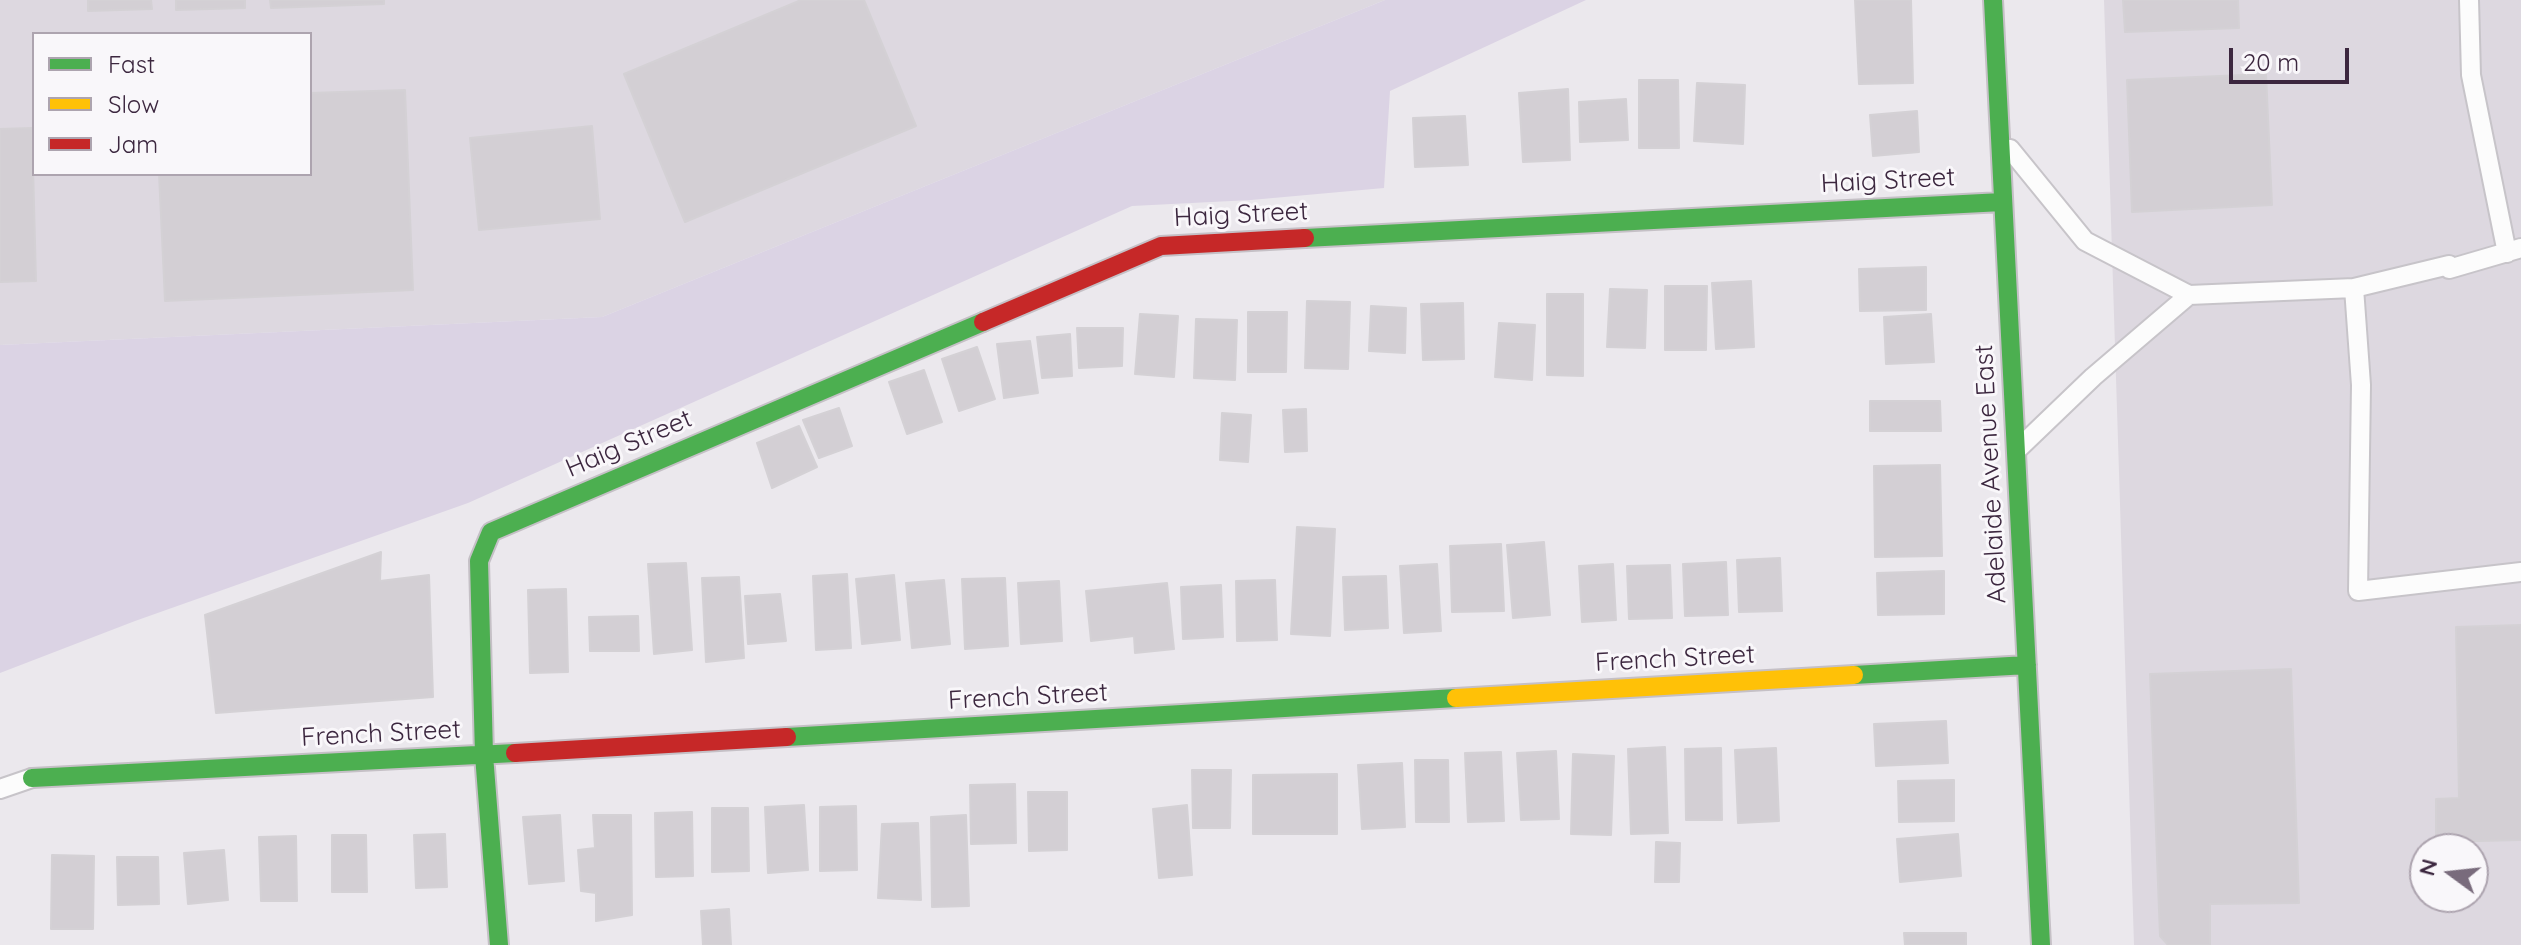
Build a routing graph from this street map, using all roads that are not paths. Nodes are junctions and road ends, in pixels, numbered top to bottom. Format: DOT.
graph roads {
  1 [pos="1993,0"];
  2 [pos="2469,0"];
  3 [pos="2000,138"];
  4 [pos="2002,202"];
  5 [pos="2514,251"];
  6 [pos="2354,288"];
  7 [pos="2189,295"];
  8 [pos="2017,450"];
  9 [pos="2521,572"];
  10 [pos="2027,665"];
  11 [pos="484,755"];
  12 [pos="32,778"];
  13 [pos="0,789"];
  14 [pos="499,945"];
  15 [pos="2041,945"];
  1 -- 3 [label="street, Adelaide Avenue East"];
  2 -- 5 [label="lane"];
  3 -- 4 [label="street, Adelaide Avenue East"];
  3 -- 7 [label="lane"];
  4 -- 8 [label="street, Adelaide Avenue East"];
  4 -- 11 [label="street, Haig Street"];
  5 -- 6 [label="lane"];
  6 -- 7 [label="lane"];
  6 -- 9 [label="lane"];
  7 -- 8 [label="lane"];
  8 -- 10 [label="street, Adelaide Avenue East"];
  10 -- 11 [label="street, French Street"];
  10 -- 15 [label="street, Adelaide Avenue East"];
  11 -- 12 [label="street, French Street"];
  11 -- 14 [label="street"];
  12 -- 13 [label="lane"];
}
